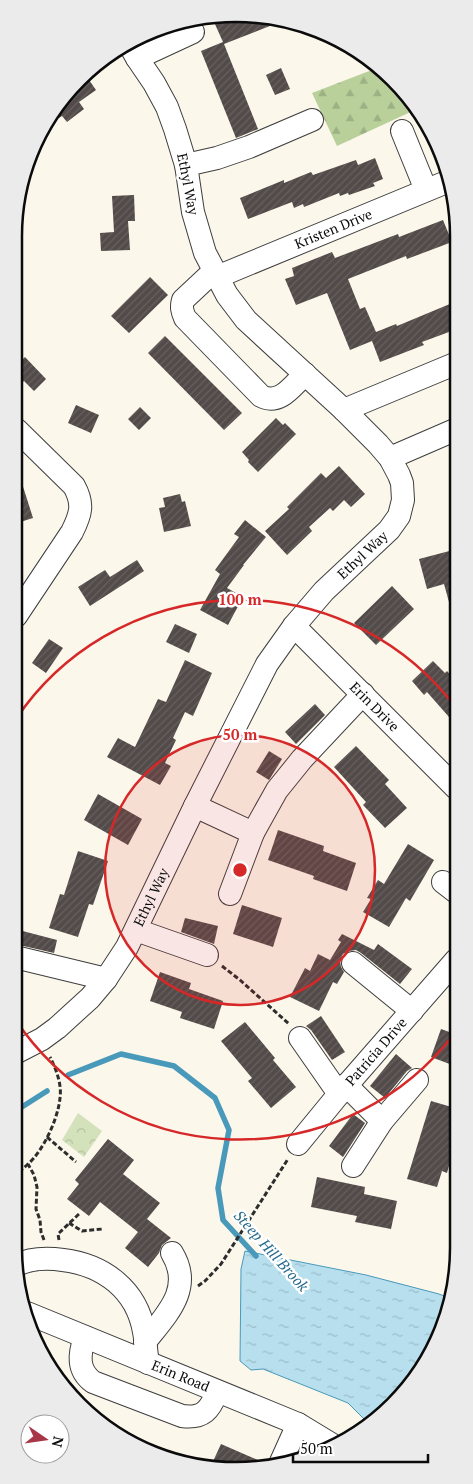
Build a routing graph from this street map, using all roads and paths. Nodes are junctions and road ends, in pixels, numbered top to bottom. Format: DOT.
graph roads {
  1 [pos="194,32"];
  2 [pos="133,51"];
  3 [pos="312,120"];
  4 [pos="402,131"];
  5 [pos="186,165"];
  6 [pos="443,183"];
  7 [pos="426,190"];
  8 [pos="216,274"];
  9 [pos="450,366"];
  10 [pos="305,374"];
  11 [pos="344,410"];
  12 [pos="450,432"];
  13 [pos="23,436"];
  14 [pos="390,458"];
  15 [pos="23,606"];
  16 [pos="294,626"];
  17 [pos="362,694"];
  18 [pos="450,782"];
  19 [pos="195,806"];
  20 [pos="253,833"];
  21 [pos="230,894"];
  22 [pos="136,930"];
  23 [pos="207,955"];
  24 [pos="23,959"];
  25 [pos="353,963"];
  26 [pos="450,967"];
  27 [pos="106,979"];
  28 [pos="412,1011"];
  29 [pos="300,1038"];
  30 [pos="23,1048"];
  31 [pos="58,1074"];
  32 [pos="417,1080"];
  33 [pos="343,1089"];
  34 [pos="382,1120"];
  35 [pos="47,1137"];
  36 [pos="298,1144"];
  37 [pos="76,1162"];
  38 [pos="28,1164"];
  39 [pos="353,1166"];
  40 [pos="23,1168"];
  41 [pos="80,1213"];
  42 [pos="69,1223"];
  43 [pos="103,1229"];
  44 [pos="58,1235"];
  45 [pos="172,1253"];
  46 [pos="50,1259"];
  47 [pos="23,1263"];
  48 [pos="179,1292"];
  49 [pos="34,1316"];
  50 [pos="85,1337"];
  51 [pos="146,1352"];
  52 [pos="217,1392"];
  53 [pos="298,1424"];
  54 [pos="326,1441"];
  55 [pos="284,1456"];
  1 -- 2 [label="street"];
  2 -- 5 [label="street, Ethyl Way"];
  3 -- 5 [label="street"];
  4 -- 7 [label="street"];
  5 -- 8 [label="street, Ethyl Way"];
  6 -- 7 [label="street, Kristen Drive"];
  7 -- 8 [label="street, Kristen Drive"];
  8 -- 10 [label="street, Ethyl Way"];
  8 -- 10 [label="street"];
  9 -- 11 [label="street"];
  10 -- 11 [label="street, Ethyl Way"];
  11 -- 14 [label="street, Ethyl Way"];
  12 -- 14 [label="street"];
  13 -- 15 [label="street"];
  14 -- 16 [label="street, Ethyl Way"];
  16 -- 17 [label="street, Erin Drive"];
  16 -- 19 [label="street, Ethyl Way"];
  17 -- 18 [label="street, Erin Drive"];
  17 -- 20 [label="street"];
  19 -- 20 [label="street"];
  19 -- 22 [label="street, Ethyl Way"];
  20 -- 21 [label="street"];
  22 -- 23 [label="street"];
  22 -- 27 [label="street, Ethyl Way"];
  23 -- 29 [label="path"];
  24 -- 27 [label="street"];
  25 -- 28 [label="street"];
  26 -- 28 [label="street, Patricia Drive"];
  27 -- 30 [label="street, Ethyl Way"];
  28 -- 33 [label="street, Patricia Drive"];
  29 -- 33 [label="street"];
  31 -- 35 [label="path"];
  32 -- 34 [label="street"];
  33 -- 34 [label="street"];
  33 -- 36 [label="street, Patricia Drive"];
  34 -- 39 [label="street"];
  35 -- 37 [label="path"];
  35 -- 38 [label="path"];
  36 -- 48 [label="path"];
  38 -- 40 [label="path"];
  38 -- 46 [label="path"];
  41 -- 42 [label="path"];
  42 -- 43 [label="path"];
  42 -- 44 [label="path"];
  45 -- 48 [label="street"];
  46 -- 47 [label="street"];
  46 -- 51 [label="street"];
  48 -- 51 [label="street"];
  49 -- 50 [label="street, Erin Road"];
  50 -- 51 [label="street, Erin Road"];
  50 -- 52 [label="street"];
  51 -- 52 [label="street, Erin Road"];
  52 -- 53 [label="street, Erin Road"];
  53 -- 54 [label="street, Erin Road"];
  53 -- 55 [label="street"];
}
